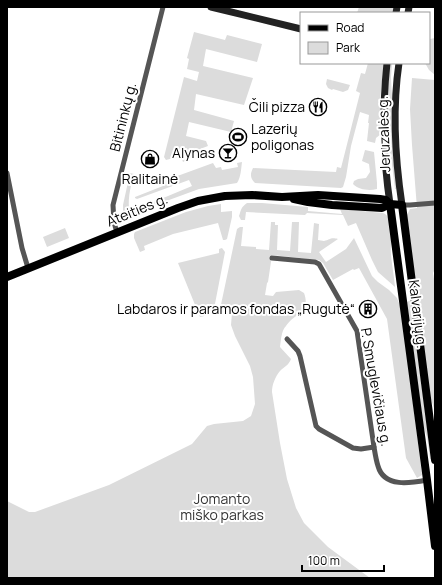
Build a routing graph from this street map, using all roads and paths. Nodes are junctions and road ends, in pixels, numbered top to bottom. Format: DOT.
graph roads {
  1 [pos="163,7"];
  2 [pos="211,7"];
  3 [pos="300,29"];
  4 [pos="387,64"];
  5 [pos="399,64"];
  6 [pos="7,173"];
  7 [pos="435,203"];
  8 [pos="390,204"];
  9 [pos="402,205"];
  10 [pos="117,232"];
  11 [pos="272,258"];
  12 [pos="28,268"];
  13 [pos="7,277"];
  14 [pos="288,339"];
  15 [pos="374,447"];
  16 [pos="435,460"];
  17 [pos="431,479"];
  18 [pos="435,546"];
  1 -- 10 [label="street, Bitininkų g."];
  2 -- 3 [label="main road"];
  4 -- 8 [label="main road, Jeruzalės g."];
  5 -- 9 [label="main road, Jeruzalės g."];
  6 -- 12 [label="street"];
  7 -- 9 [label="street"];
  8 -- 9 [label="main road, Ateities g."];
  8 -- 10 [label="main road, Ateities g."];
  8 -- 17 [label="main road, Kalvarijų g."];
  9 -- 16 [label="main road, Kalvarijų g."];
  10 -- 12 [label="main road, Ateities g."];
  11 -- 15 [label="street, P. Smuglevičiaus g."];
  12 -- 13 [label="main road, Ateities g."];
  14 -- 15 [label="street"];
  15 -- 17 [label="street, P. Smuglevičiaus g."];
  17 -- 18 [label="main road, Kalvarijų g."];
}
